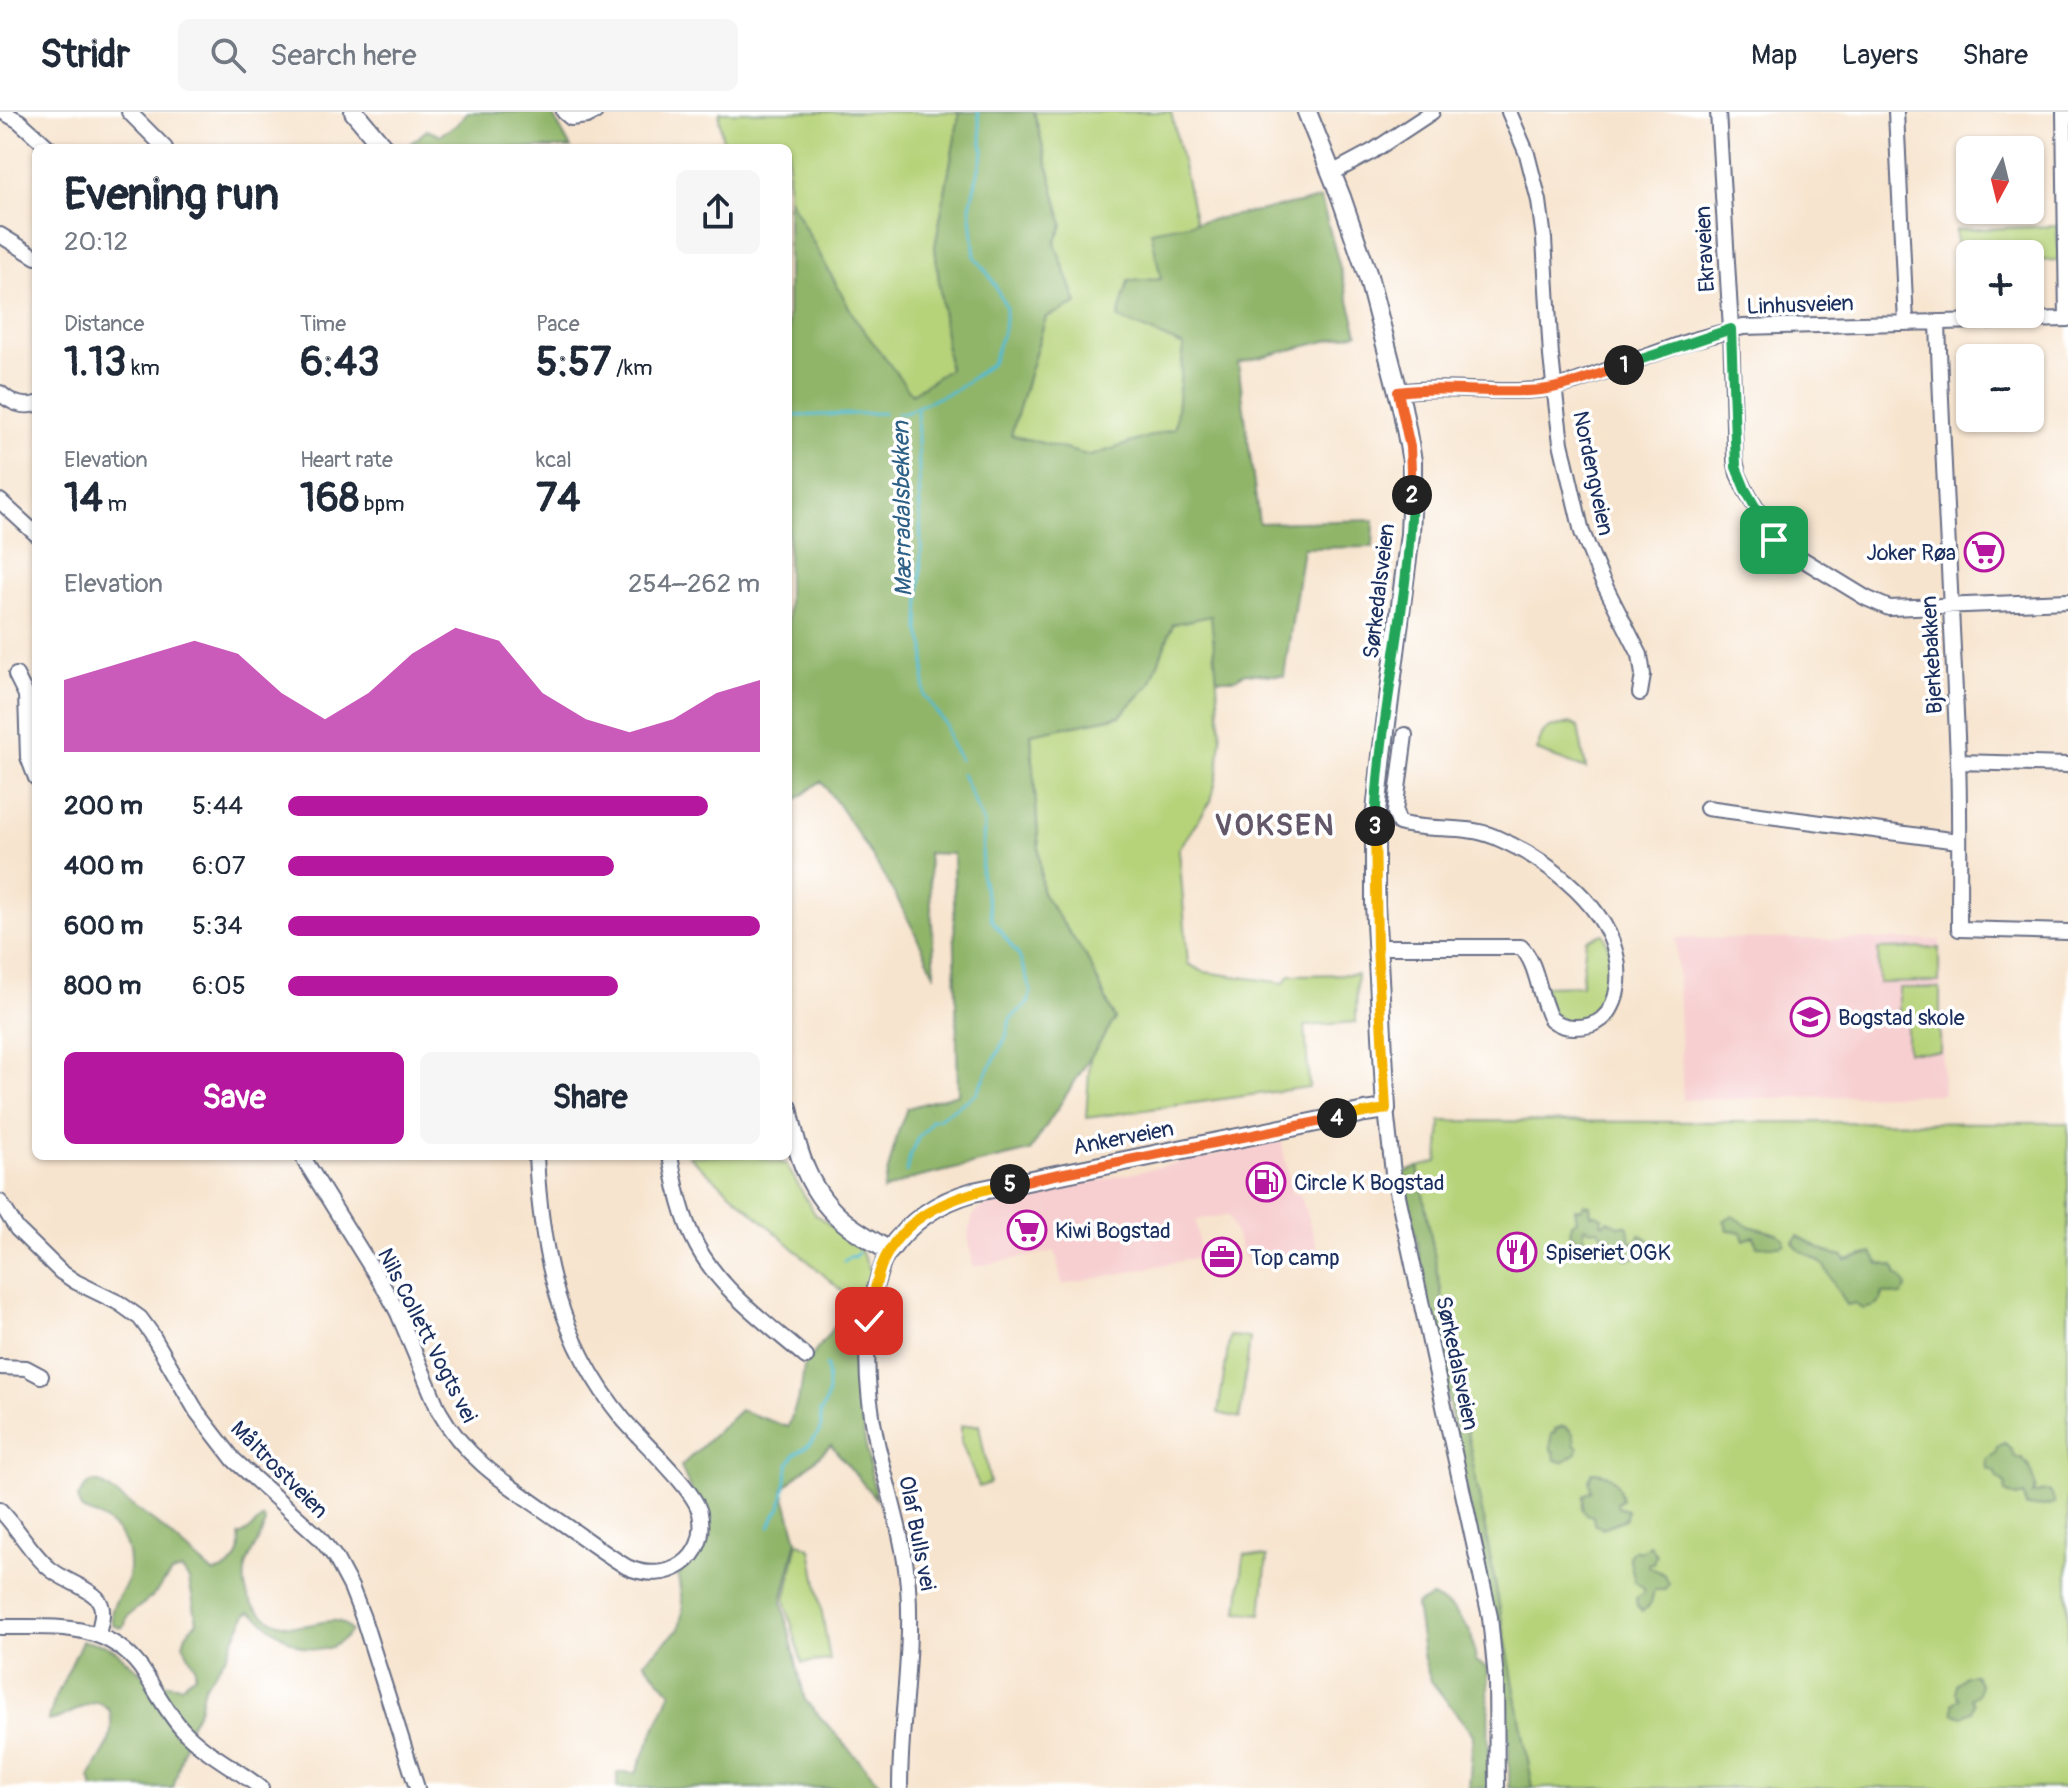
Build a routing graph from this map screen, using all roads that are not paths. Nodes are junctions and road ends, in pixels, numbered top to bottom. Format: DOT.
graph roads {
  1 [pos="3,112"];
  2 [pos="129,112"];
  3 [pos="354,112"];
  4 [pos="564,112"];
  5 [pos="595,112"];
  6 [pos="1307,112"];
  7 [pos="1432,112"];
  8 [pos="1509,112"];
  9 [pos="1718,112"];
  10 [pos="1896,112"];
  11 [pos="2064,112"];
  12 [pos="45,144"];
  13 [pos="161,144"];
  14 [pos="381,144"];
  15 [pos="1332,173"];
  16 [pos="0,235"];
  17 [pos="32,255"];
  18 [pos="2067,319"];
  19 [pos="1906,323"];
  20 [pos="1938,323"];
  21 [pos="1731,329"];
  22 [pos="1554,387"];
  23 [pos="1398,392"];
  24 [pos="0,393"];
  25 [pos="32,406"];
  26 [pos="0,501"];
  27 [pos="32,530"];
  28 [pos="2068,601"];
  29 [pos="1950,606"];
  30 [pos="16,675"];
  31 [pos="1640,693"];
  32 [pos="1405,735"];
  33 [pos="1958,762"];
  34 [pos="2068,765"];
  35 [pos="32,768"];
  36 [pos="1707,808"];
  37 [pos="1958,841"];
  38 [pos="2068,932"];
  39 [pos="1377,947"];
  40 [pos="1386,1109"];
  41 [pos="792,1151"];
  42 [pos="304,1160"];
  43 [pos="536,1160"];
  44 [pos="671,1160"];
  45 [pos="0,1202"];
  46 [pos="889,1251"];
  47 [pos="868,1335"];
  48 [pos="806,1357"];
  49 [pos="0,1367"];
  50 [pos="41,1376"];
  51 [pos="0,1510"];
  52 [pos="0,1627"];
  53 [pos="98,1634"];
  54 [pos="261,1788"];
  55 [pos="417,1788"];
  56 [pos="900,1788"];
  57 [pos="1497,1788"];
  1 -- 12 [label="street"];
  2 -- 13 [label="street"];
  3 -- 14 [label="main road"];
  4 -- 5 [label="street"];
  6 -- 15 [label="main road, Sørkedalsveien"];
  7 -- 15 [label="street"];
  8 -- 22 [label="street, Nordengveien"];
  9 -- 21 [label="street, Ekraveien"];
  10 -- 19 [label="street"];
  11 -- 18 [label="street"];
  15 -- 23 [label="main road, Sørkedalsveien"];
  16 -- 17 [label="street"];
  18 -- 20 [label="street, Linhusveien"];
  19 -- 20 [label="street, Linhusveien"];
  19 -- 21 [label="street, Linhusveien"];
  20 -- 29 [label="street, Bjerkebakken"];
  21 -- 22 [label="street, Linhusveien"];
  21 -- 29 [label="street, Ekraveien"];
  22 -- 23 [label="street, Linhusveien"];
  22 -- 31 [label="street, Nordengveien"];
  23 -- 39 [label="main road, Sørkedalsveien"];
  24 -- 25 [label="street"];
  26 -- 27 [label="street"];
  28 -- 29 [label="street, Ekraveien"];
  29 -- 33 [label="street, Bjerkebakken"];
  30 -- 35 [label="street"];
  32 -- 39 [label="street"];
  33 -- 34 [label="street"];
  33 -- 37 [label="street, Bjerkebakken"];
  36 -- 37 [label="street"];
  37 -- 38 [label="street, Bjerkebakken"];
  39 -- 40 [label="main road, Sørkedalsveien"];
  40 -- 46 [label="main road, Ankerveien"];
  40 -- 57 [label="street, Sørkedalsveien"];
  41 -- 46 [label="main road"];
  42 -- 43 [label="street, Nils Collett Vogts vei"];
  44 -- 48 [label="street"];
  45 -- 55 [label="street, Måltrostveien"];
  46 -- 47 [label="street, Ankerveien"];
  47 -- 56 [label="street, Olaf Bulls vei"];
  49 -- 50 [label="street"];
  51 -- 53 [label="street"];
  52 -- 53 [label="street"];
  53 -- 54 [label="street"];
}
